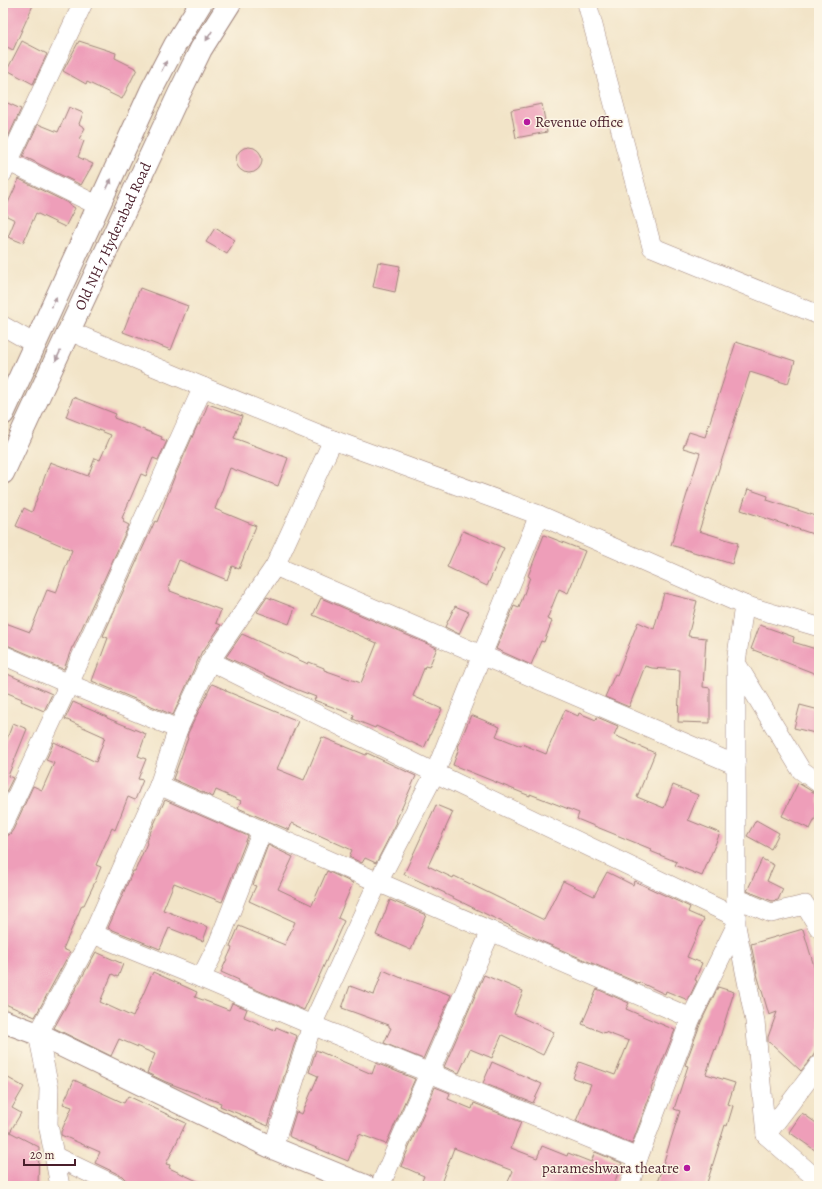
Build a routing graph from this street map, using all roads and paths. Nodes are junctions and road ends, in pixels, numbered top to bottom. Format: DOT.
graph roads {
  1 [pos="83,3"];
  2 [pos="230,3"];
  3 [pos="587,3"];
  4 [pos="200,4"];
  5 [pos="5,165"];
  6 [pos="98,206"];
  7 [pos="819,315"];
  8 [pos="3,326"];
  9 [pos="69,331"];
  10 [pos="35,344"];
  11 [pos="203,387"];
  12 [pos="3,414"];
  13 [pos="333,440"];
  14 [pos="3,473"];
  15 [pos="539,516"];
  16 [pos="275,566"];
  17 [pos="744,605"];
  18 [pos="819,627"];
  19 [pos="482,655"];
  20 [pos="3,656"];
  21 [pos="210,661"];
  22 [pos="736,663"];
  23 [pos="69,684"];
  24 [pos="178,729"];
  25 [pos="736,765"];
  26 [pos="435,773"];
  27 [pos="819,783"];
  28 [pos="158,785"];
  29 [pos="3,825"];
  30 [pos="262,831"];
  31 [pos="378,882"];
  32 [pos="736,898"];
  33 [pos="736,921"];
  34 [pos="819,928"];
  35 [pos="491,931"];
  36 [pos="93,934"];
  37 [pos="202,978"];
  38 [pos="691,1018"];
  39 [pos="3,1022"];
  40 [pos="312,1025"];
  41 [pos="38,1034"];
  42 [pos="819,1065"];
  43 [pos="429,1073"];
  44 [pos="766,1135"];
  45 [pos="273,1148"];
  46 [pos="54,1156"];
  47 [pos="638,1158"];
  48 [pos="819,1181"];
  49 [pos="60,1186"];
  50 [pos="118,1186"];
  51 [pos="365,1186"];
  52 [pos="380,1186"];
  53 [pos="629,1186"];
  1 -- 5 [label="street"];
  2 -- 9 [label="main road, Old NH 7 Hyderabad Road, one-way"];
  3 -- 7 [label="street"];
  6 -- 4 [label="main road, Old NH 7 Hyderabad Road, one-way"];
  5 -- 6 [label="street"];
  10 -- 6 [label="main road, Old NH 7 Hyderabad Road, one-way"];
  8 -- 10 [label="street"];
  9 -- 11 [label="street"];
  9 -- 14 [label="main road, Old NH 7 Hyderabad Road, one-way"];
  10 -- 12 [label="main road, Old NH 7 Hyderabad Road"];
  11 -- 13 [label="street"];
  11 -- 23 [label="street"];
  13 -- 15 [label="street"];
  13 -- 16 [label="street"];
  15 -- 17 [label="street"];
  15 -- 19 [label="street"];
  16 -- 19 [label="street"];
  16 -- 21 [label="street"];
  17 -- 18 [label="street"];
  17 -- 22 [label="street"];
  19 -- 25 [label="street"];
  19 -- 26 [label="street"];
  20 -- 23 [label="street"];
  21 -- 24 [label="street"];
  21 -- 26 [label="street"];
  22 -- 25 [label="street"];
  22 -- 27 [label="street"];
  23 -- 24 [label="street"];
  23 -- 29 [label="street"];
  24 -- 28 [label="street"];
  25 -- 32 [label="street"];
  26 -- 31 [label="street"];
  26 -- 33 [label="street"];
  28 -- 30 [label="street"];
  28 -- 36 [label="street"];
  30 -- 31 [label="street"];
  30 -- 37 [label="street"];
  31 -- 35 [label="street"];
  31 -- 40 [label="street"];
  32 -- 33 [label="street"];
  32 -- 34 [label="street"];
  33 -- 38 [label="street"];
  33 -- 44 [label="street"];
  35 -- 38 [label="street"];
  35 -- 43 [label="street"];
  36 -- 37 [label="street"];
  36 -- 41 [label="street"];
  37 -- 40 [label="street"];
  38 -- 47 [label="street"];
  39 -- 41 [label="main road"];
  40 -- 43 [label="street"];
  40 -- 45 [label="street"];
  41 -- 45 [label="main road"];
  41 -- 46 [label="street"];
  42 -- 44 [label="street"];
  43 -- 47 [label="street"];
  43 -- 52 [label="street"];
  44 -- 48 [label="street"];
  45 -- 51 [label="main road"];
  46 -- 49 [label="street"];
  46 -- 50 [label="street"];
  47 -- 53 [label="street"];
}
